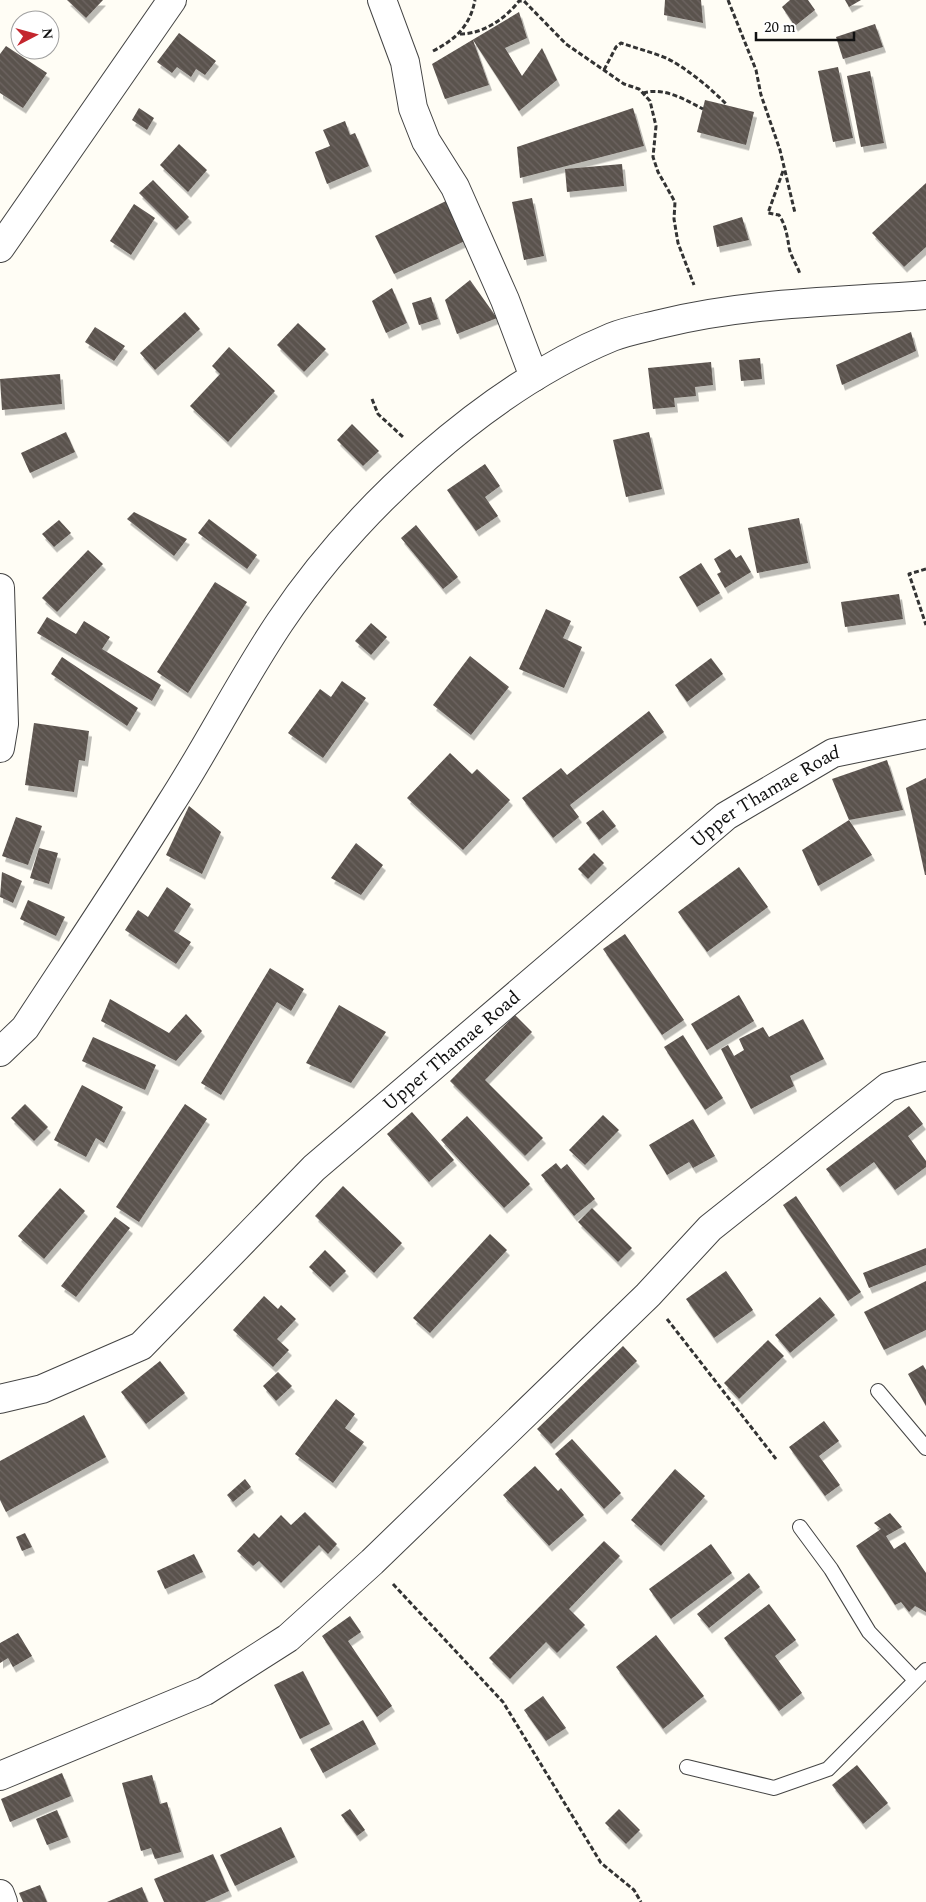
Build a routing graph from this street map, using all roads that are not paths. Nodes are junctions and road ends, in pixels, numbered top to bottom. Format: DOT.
graph roads {
  1 [pos="172,0"];
  2 [pos="382,0"];
  3 [pos="0,248"];
  4 [pos="926,295"];
  5 [pos="534,377"];
  6 [pos="0,588"];
  7 [pos="926,734"];
  8 [pos="0,748"];
  9 [pos="0,1052"];
  10 [pos="926,1076"];
  11 [pos="878,1392"];
  12 [pos="0,1399"];
  13 [pos="926,1448"];
  14 [pos="800,1527"];
  15 [pos="926,1670"];
  16 [pos="916,1680"];
  17 [pos="687,1767"];
  18 [pos="0,1776"];
  19 [pos="0,1894"];
  20 [pos="4,1902"];
  1 -- 3 [label="street"];
  2 -- 5 [label="street"];
  4 -- 5 [label="street"];
  5 -- 9 [label="street"];
  6 -- 8 [label="street"];
  7 -- 12 [label="street, Upper Thamae Road"];
  10 -- 18 [label="street"];
  11 -- 13 [label="lane"];
  14 -- 16 [label="lane"];
  15 -- 16 [label="lane"];
  16 -- 17 [label="lane"];
  19 -- 20 [label="street"];
}
